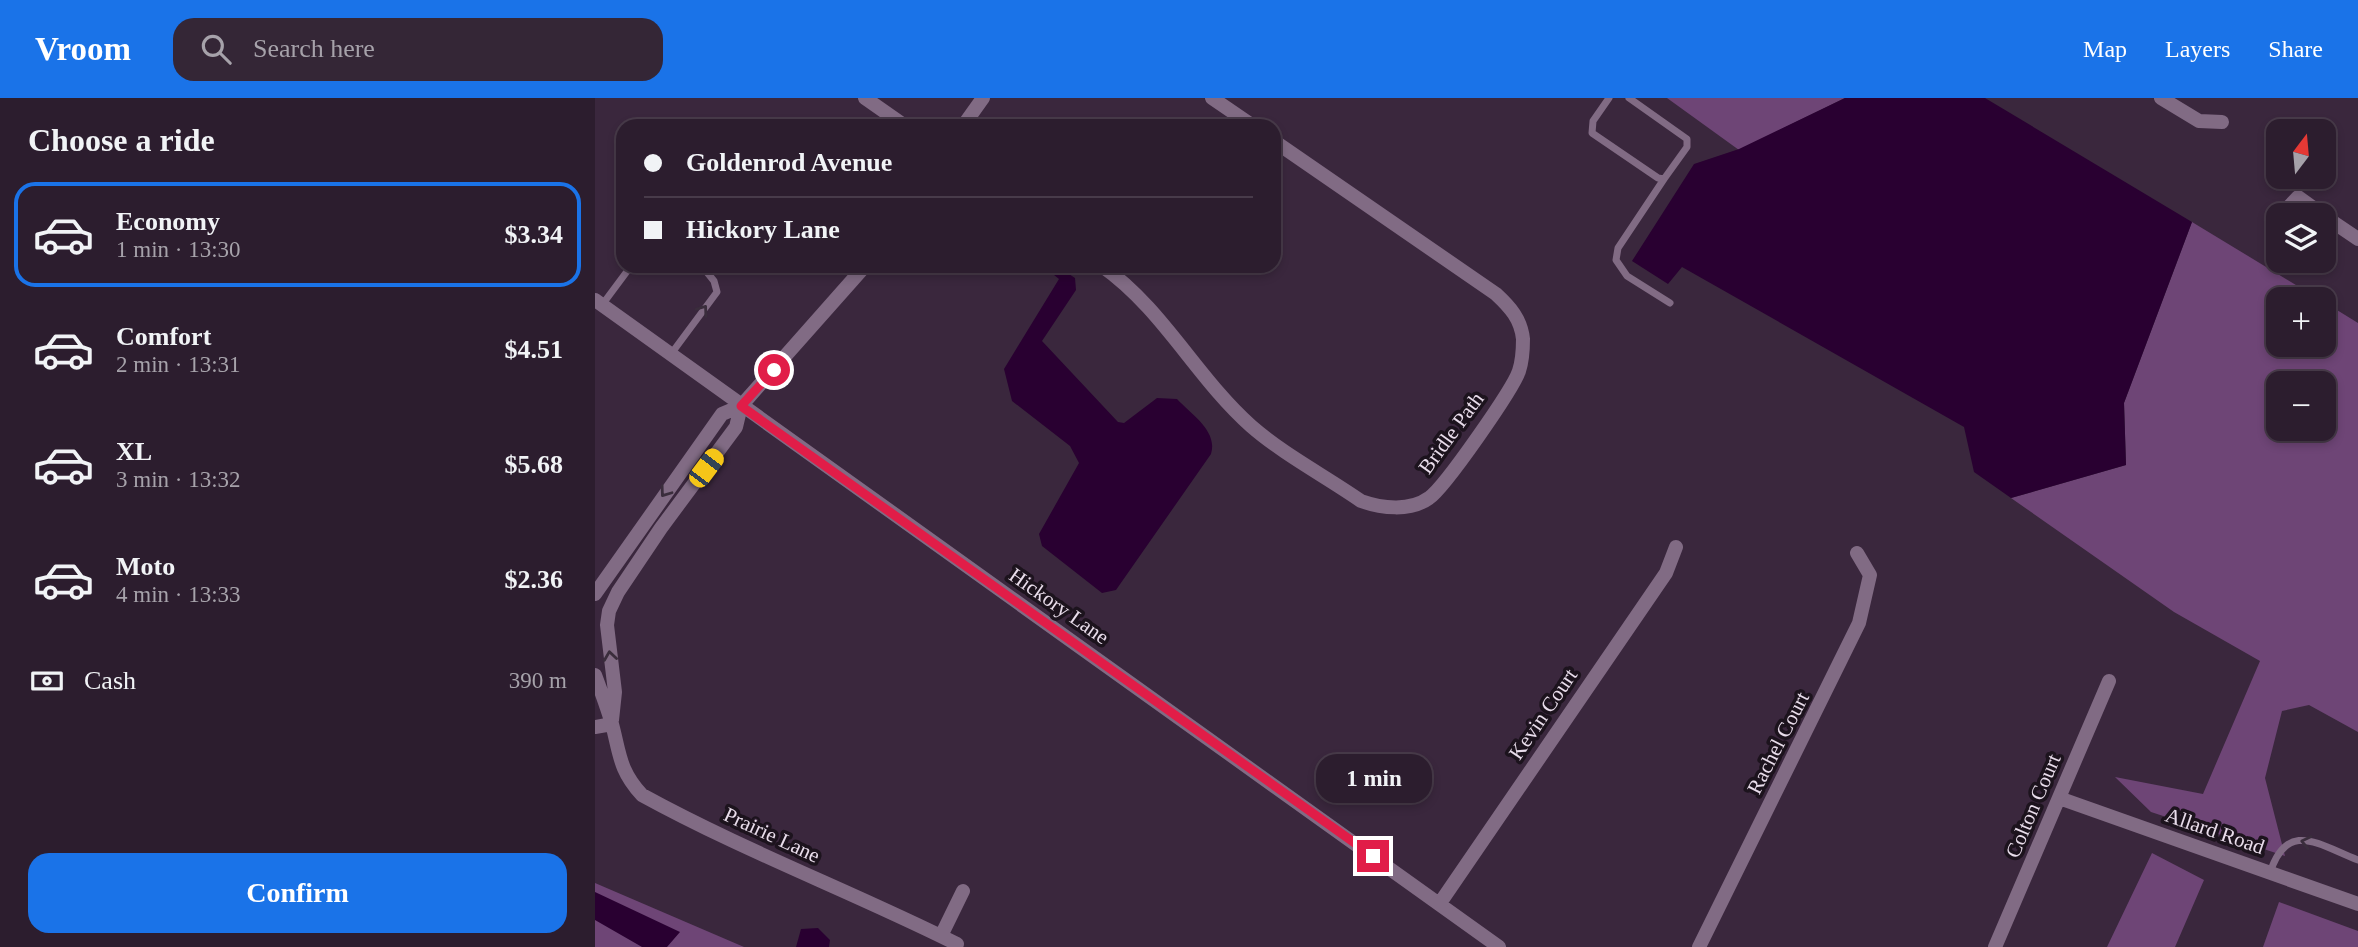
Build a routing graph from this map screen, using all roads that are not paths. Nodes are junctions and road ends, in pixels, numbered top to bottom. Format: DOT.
graph roads {
  1 [pos="865,98"];
  2 [pos="982,98"];
  3 [pos="1212,98"];
  4 [pos="1609,98"];
  5 [pos="1629,98"];
  6 [pos="2161,98"];
  7 [pos="895,119"];
  8 [pos="968,119"];
  9 [pos="1243,119"];
  10 [pos="2221,122"];
  11 [pos="1281,146"];
  12 [pos="1664,179"];
  13 [pos="2293,203"];
  14 [pos="2306,203"];
  15 [pos="2336,223"];
  16 [pos="2357,236"];
  17 [pos="625,273"];
  18 [pos="708,273"];
  19 [pos="859,273"];
  20 [pos="1110,273"];
  21 [pos="599,302"];
  22 [pos="1670,303"];
  23 [pos="671,354"];
  24 [pos="741,406"];
  25 [pos="647,517"];
  26 [pos="661,528"];
  27 [pos="1676,547"];
  28 [pos="1857,553"];
  29 [pos="595,594"];
  30 [pos="595,606"];
  31 [pos="610,611"];
  32 [pos="595,676"];
  33 [pos="2109,681"];
  34 [pos="612,724"];
  35 [pos="595,727"];
  36 [pos="2059,798"];
  37 [pos="2358,860"];
  38 [pos="2270,873"];
  39 [pos="963,891"];
  40 [pos="1440,903"];
  41 [pos="2358,904"];
  42 [pos="941,936"];
  43 [pos="956,946"];
  44 [pos="1499,947"];
  45 [pos="1699,947"];
  46 [pos="1995,947"];
  1 -- 7 [label="street"];
  2 -- 8 [label="street"];
  3 -- 9 [label="street"];
  4 -- 12 [label="lane"];
  5 -- 12 [label="lane"];
  6 -- 10 [label="street"];
  11 -- 20 [label="street, Bridle Path"];
  12 -- 22 [label="lane"];
  13 -- 14 [label="street"];
  15 -- 16 [label="street"];
  17 -- 21 [label="lane"];
  23 -- 18 [label="lane, one-way"];
  19 -- 24 [label="street"];
  21 -- 23 [label="street, Hickory Lane"];
  23 -- 24 [label="street, Hickory Lane"];
  24 -- 25 [label="street, one-way"];
  24 -- 26 [label="street, Prairie Lane"];
  24 -- 40 [label="street, Hickory Lane"];
  25 -- 26 [label="street"];
  25 -- 29 [label="street"];
  26 -- 31 [label="street, Prairie Lane"];
  27 -- 40 [label="street, Kevin Court"];
  28 -- 45 [label="street, Rachel Court"];
  30 -- 31 [label="street"];
  34 -- 31 [label="street, Prairie Lane, one-way"];
  32 -- 34 [label="street, Prairie Lane"];
  33 -- 36 [label="street, Colton Court"];
  34 -- 35 [label="street"];
  34 -- 42 [label="street, Prairie Lane"];
  36 -- 38 [label="street, Allard Road"];
  36 -- 46 [label="street, Colton Court"];
  37 -- 38 [label="lane, one-way"];
  38 -- 41 [label="street, Allard Road"];
  39 -- 42 [label="street"];
  40 -- 44 [label="street, Hickory Lane"];
  42 -- 43 [label="street, Prairie Lane"];
}
